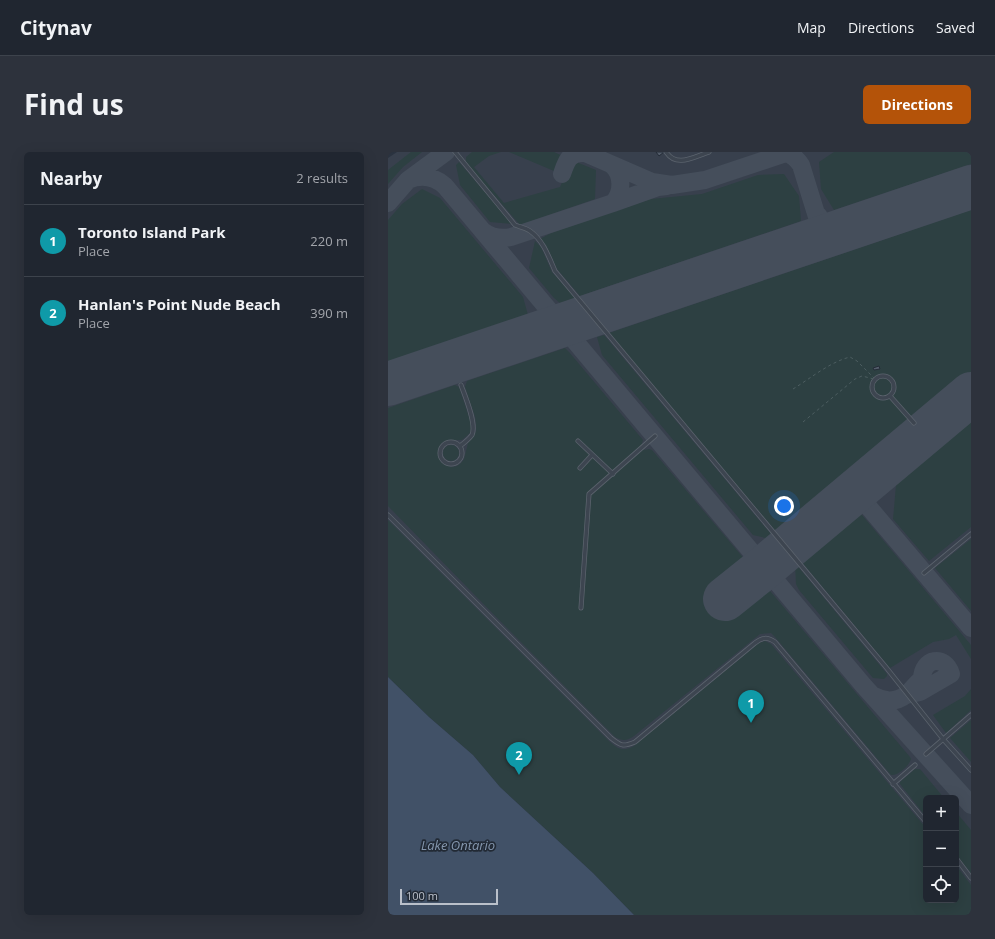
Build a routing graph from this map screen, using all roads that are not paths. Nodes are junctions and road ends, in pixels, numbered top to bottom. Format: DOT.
graph roads {
  1 [pos="455,152"];
  2 [pos="666,152"];
  3 [pos="709,152"];
  4 [pos="461,385"];
  5 [pos="890,396"];
  6 [pos="914,423"];
  7 [pos="655,436"];
  8 [pos="578,441"];
  9 [pos="460,446"];
  10 [pos="592,455"];
  11 [pos="580,468"];
  12 [pos="613,474"];
  13 [pos="388,515"];
  14 [pos="971,534"];
  15 [pos="924,573"];
  16 [pos="581,608"];
  17 [pos="971,715"];
  18 [pos="943,739"];
  19 [pos="926,754"];
  20 [pos="915,765"];
  21 [pos="971,770"];
  22 [pos="893,784"];
  23 [pos="923,819"];
  24 [pos="959,862"];
  25 [pos="971,878"];
  1 -- 18 [label="lane"];
  2 -- 3 [label="lane"];
  4 -- 9 [label="lane"];
  5 -- 5 [label="lane"];
  5 -- 6 [label="lane"];
  7 -- 12 [label="lane"];
  8 -- 10 [label="lane"];
  9 -- 9 [label="lane"];
  10 -- 11 [label="lane"];
  10 -- 12 [label="lane"];
  12 -- 16 [label="lane"];
  13 -- 22 [label="lane"];
  14 -- 15 [label="lane"];
  17 -- 18 [label="lane"];
  18 -- 19 [label="lane"];
  18 -- 21 [label="lane"];
  20 -- 22 [label="lane"];
  22 -- 23 [label="lane"];
  24 -- 25 [label="lane"];
}
